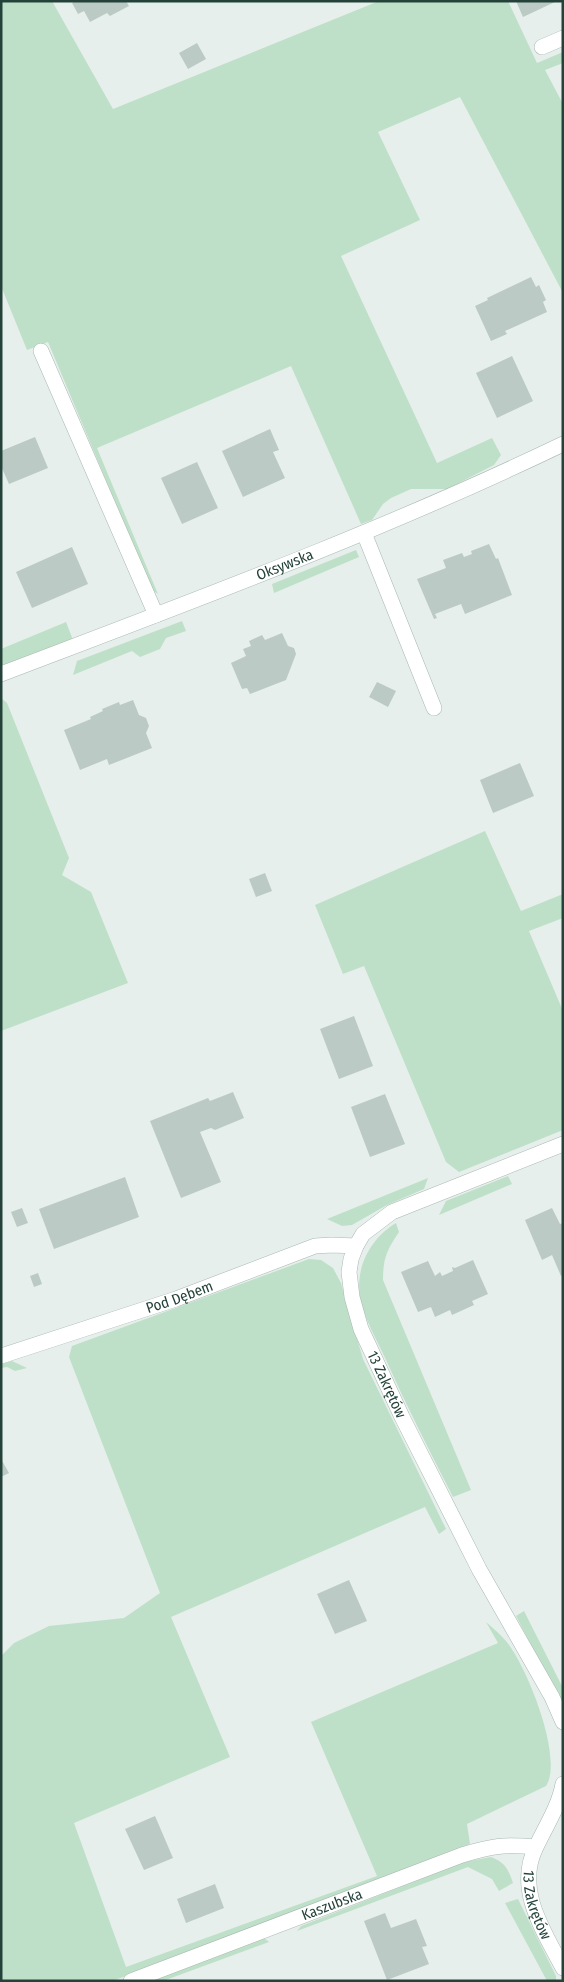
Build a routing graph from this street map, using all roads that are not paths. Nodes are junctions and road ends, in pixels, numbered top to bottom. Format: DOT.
graph roads {
  1 [pos="563,38"];
  2 [pos="542,47"];
  3 [pos="41,351"];
  4 [pos="563,444"];
  5 [pos="364,533"];
  6 [pos="156,615"];
  7 [pos="1,674"];
  8 [pos="434,708"];
  9 [pos="563,1144"];
  10 [pos="356,1246"];
  11 [pos="1,1356"];
  12 [pos="563,1722"];
  13 [pos="562,1788"];
  14 [pos="536,1847"];
  15 [pos="563,1968"];
  16 [pos="131,1981"];
  1 -- 2 [label="street"];
  3 -- 6 [label="street"];
  4 -- 5 [label="street, Oksywska"];
  5 -- 6 [label="street, Oksywska"];
  5 -- 8 [label="street"];
  6 -- 7 [label="street, Oksywska"];
  9 -- 10 [label="street, 13 Zakrętów"];
  10 -- 11 [label="street, Pod Dębem"];
  10 -- 12 [label="street, 13 Zakrętów"];
  13 -- 14 [label="street, 13 Zakrętów"];
  14 -- 15 [label="street, 13 Zakrętów"];
  14 -- 16 [label="street, Kaszubska"];
}
